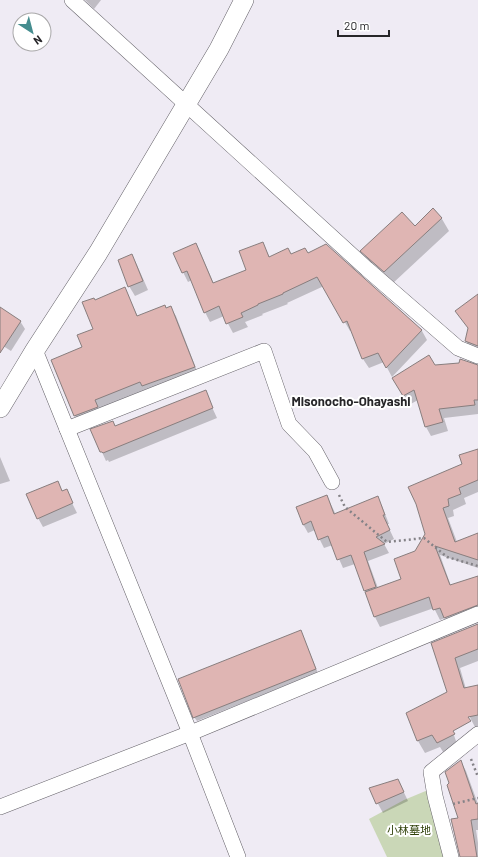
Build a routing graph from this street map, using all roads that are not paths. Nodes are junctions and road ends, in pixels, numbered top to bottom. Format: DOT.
graph roads {
  1 [pos="72,0"];
  2 [pos="244,0"];
  3 [pos="187,104"];
  4 [pos="35,350"];
  5 [pos="478,356"];
  6 [pos="0,408"];
  7 [pos="67,429"];
  8 [pos="332,482"];
  9 [pos="478,614"];
  10 [pos="190,733"];
  11 [pos="478,734"];
  12 [pos="0,807"];
  13 [pos="238,857"];
  14 [pos="451,857"];
  1 -- 3 [label="street"];
  2 -- 3 [label="street"];
  3 -- 4 [label="street"];
  3 -- 5 [label="street"];
  4 -- 6 [label="street"];
  4 -- 7 [label="street"];
  7 -- 8 [label="street"];
  7 -- 10 [label="street"];
  9 -- 10 [label="street"];
  10 -- 12 [label="street"];
  10 -- 13 [label="street"];
  11 -- 14 [label="street"];
}
